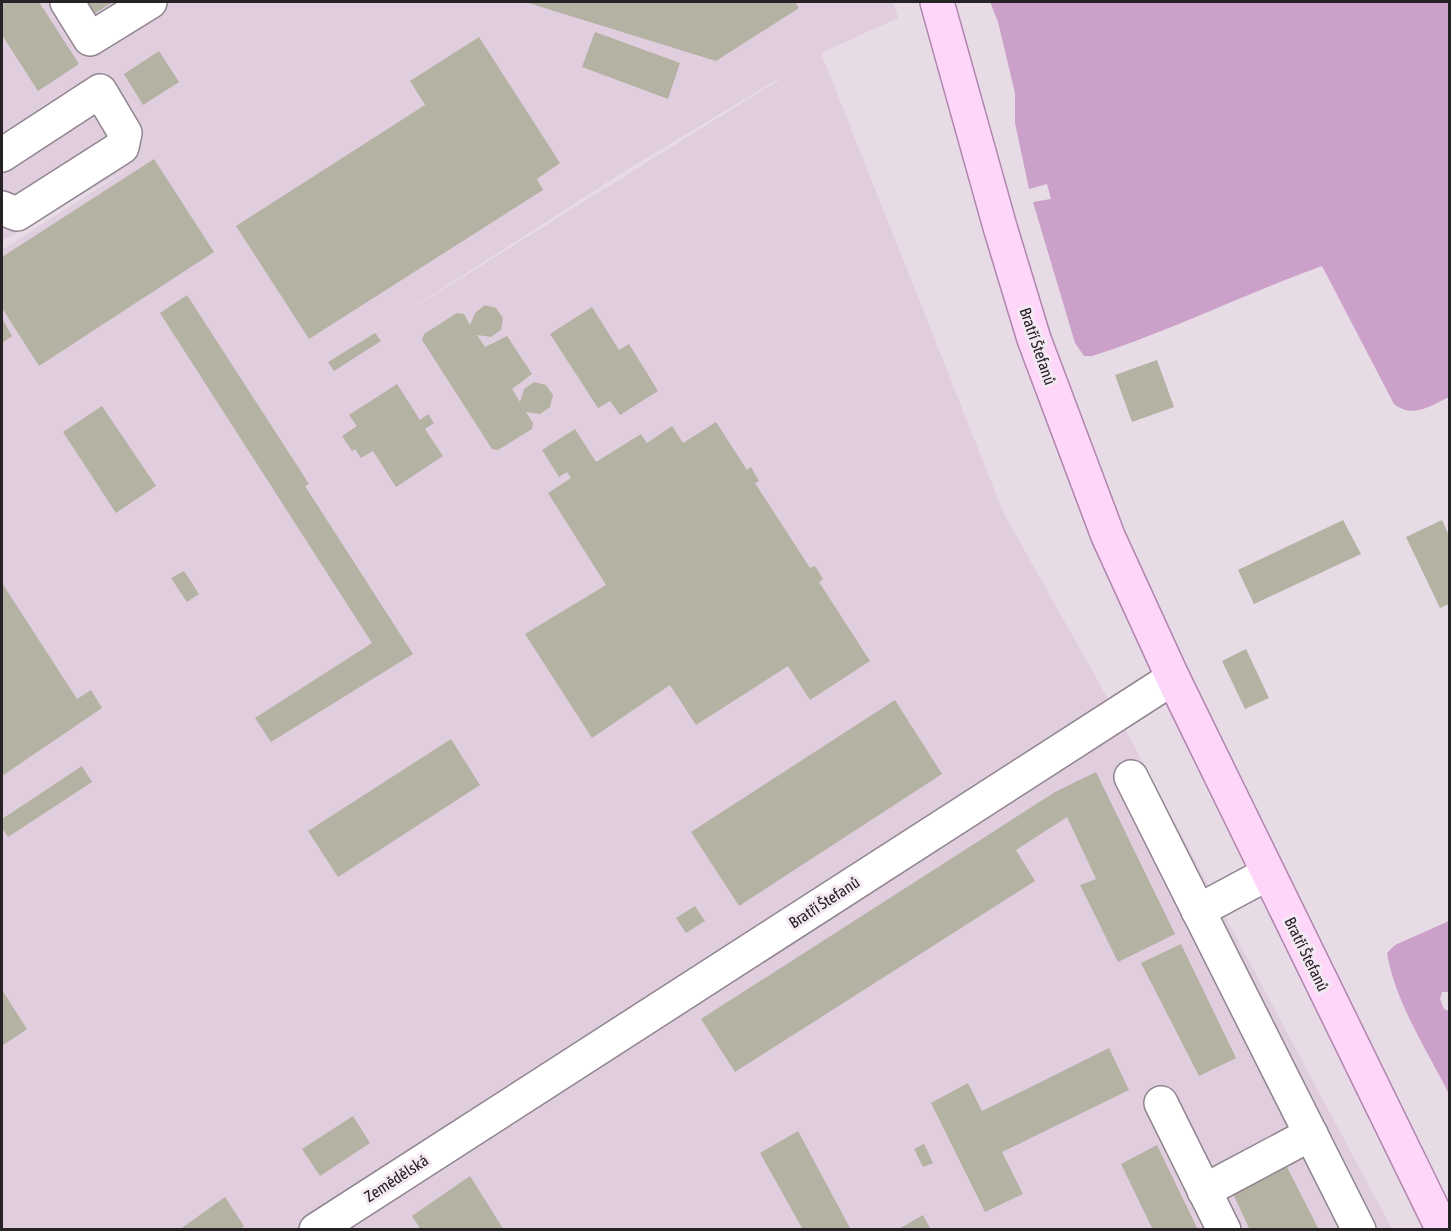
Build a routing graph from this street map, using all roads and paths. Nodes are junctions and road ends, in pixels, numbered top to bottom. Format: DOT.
graph roads {
  1 [pos="67,2"];
  2 [pos="150,2"];
  3 [pos="937,2"];
  4 [pos="2,155"];
  5 [pos="2,208"];
  6 [pos="1173,678"];
  7 [pos="1131,777"];
  8 [pos="1268,874"];
  9 [pos="1198,911"];
  10 [pos="1161,1103"];
  11 [pos="476,1126"];
  12 [pos="1311,1134"];
  13 [pos="1204,1191"];
  14 [pos="316,1230"];
  15 [pos="1224,1230"];
  16 [pos="1359,1230"];
  17 [pos="1443,1230"];
  1 -- 2 [label="street"];
  3 -- 6 [label="main road, Bratří Štefanů"];
  4 -- 5 [label="street"];
  6 -- 8 [label="main road, Bratří Štefanů"];
  6 -- 11 [label="street, Bratří Štefanů"];
  7 -- 9 [label="street"];
  8 -- 9 [label="street"];
  8 -- 17 [label="main road, Bratří Štefanů"];
  9 -- 12 [label="street"];
  10 -- 13 [label="street"];
  11 -- 14 [label="street, Zemědělská"];
  12 -- 13 [label="street"];
  12 -- 16 [label="street"];
  13 -- 15 [label="street"];
}
